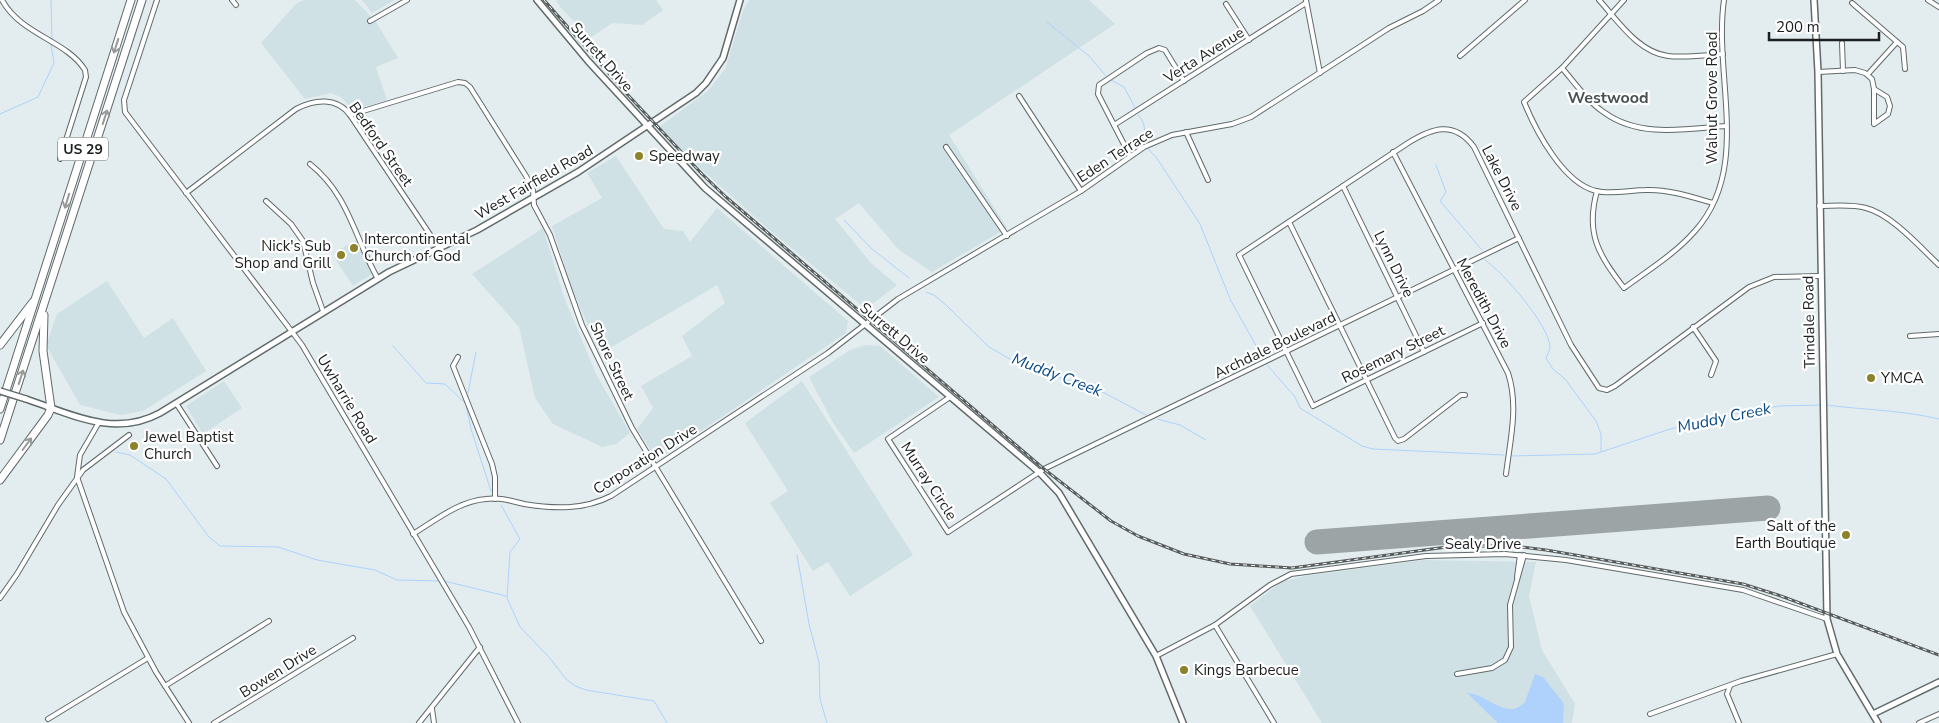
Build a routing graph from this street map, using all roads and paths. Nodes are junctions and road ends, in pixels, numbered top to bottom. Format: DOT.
graph roads {
  1 [pos="2,0"];
  2 [pos="132,0"];
  3 [pos="142,0"];
  4 [pos="157,0"];
  5 [pos="232,0"];
  6 [pos="407,0"];
  7 [pos="537,0"];
  8 [pos="740,0"];
  9 [pos="1439,0"];
  10 [pos="1525,0"];
  11 [pos="1599,0"];
  12 [pos="1624,0"];
  13 [pos="1724,0"];
  14 [pos="1814,0"];
  15 [pos="1928,0"];
  16 [pos="1306,2"];
  17 [pos="1226,4"];
  18 [pos="1852,4"];
  19 [pos="236,5"];
  20 [pos="1939,8"];
  21 [pos="1611,14"];
  22 [pos="370,21"];
  23 [pos="1249,40"];
  24 [pos="1897,42"];
  25 [pos="1842,43"];
  26 [pos="1723,54"];
  27 [pos="1460,56"];
  28 [pos="1562,68"];
  29 [pos="1905,69"];
  30 [pos="1843,71"];
  31 [pos="1818,72"];
  32 [pos="1320,73"];
  33 [pos="1868,74"];
  34 [pos="1184,81"];
  35 [pos="1874,89"];
  36 [pos="1019,96"];
  37 [pos="350,115"];
  38 [pos="1114,125"];
  39 [pos="1726,126"];
  40 [pos="647,127"];
  41 [pos="1186,132"];
  42 [pos="946,146"];
  43 [pos="1393,152"];
  44 [pos="1130,156"];
  45 [pos="60,159"];
  46 [pos="310,164"];
  47 [pos="1208,180"];
  48 [pos="1343,186"];
  49 [pos="1081,191"];
  50 [pos="1597,191"];
  51 [pos="186,193"];
  52 [pos="534,198"];
  53 [pos="266,201"];
  54 [pos="1713,203"];
  55 [pos="1819,206"];
  56 [pos="1289,222"];
  57 [pos="1007,236"];
  58 [pos="1519,238"];
  59 [pos="439,248"];
  60 [pos="1939,265"];
  61 [pos="1454,270"];
  62 [pos="1820,276"];
  63 [pos="378,279"];
  64 [pos="36,297"];
  65 [pos="1398,298"];
  66 [pos="45,302"];
  67 [pos="323,311"];
  68 [pos="1482,323"];
  69 [pos="865,325"];
  70 [pos="1340,326"];
  71 [pos="1693,327"];
  72 [pos="292,330"];
  73 [pos="1939,334"];
  74 [pos="1910,336"];
  75 [pos="0,345"];
  76 [pos="1286,352"];
  77 [pos="1424,352"];
  78 [pos="458,357"];
  79 [pos="1711,375"];
  80 [pos="1366,380"];
  81 [pos="0,391"];
  82 [pos="1465,395"];
  83 [pos="950,397"];
  84 [pos="176,403"];
  85 [pos="1313,406"];
  86 [pos="51,408"];
  87 [pos="0,409"];
  88 [pos="98,424"];
  89 [pos="129,434"];
  90 [pos="0,440"];
  91 [pos="216,466"];
  92 [pos="654,469"];
  93 [pos="1039,472"];
  94 [pos="1506,474"];
  95 [pos="77,478"];
  96 [pos="0,480"];
  97 [pos="495,498"];
  98 [pos="413,534"];
  99 [pos="1522,555"];
  100 [pos="0,598"];
  101 [pos="1826,619"];
  102 [pos="269,621"];
  103 [pos="1215,625"];
  104 [pos="353,638"];
  105 [pos="761,641"];
  106 [pos="480,647"];
  107 [pos="1837,654"];
  108 [pos="1156,656"];
  109 [pos="148,658"];
  110 [pos="1457,674"];
  111 [pos="1939,682"];
  112 [pos="1731,685"];
  113 [pos="165,686"];
  114 [pos="433,706"];
  115 [pos="1650,714"];
  116 [pos="1873,714"];
  117 [pos="1939,714"];
  118 [pos="48,719"];
  119 [pos="189,723"];
  120 [pos="214,723"];
  121 [pos="420,723"];
  122 [pos="434,723"];
  123 [pos="518,723"];
  124 [pos="1183,723"];
  125 [pos="1274,723"];
  126 [pos="1739,723"];
  127 [pos="1878,723"];
  128 [pos="1919,723"];
  1 -- 45 [label="street"];
  2 -- 64 [label="highway, US 29, one-way"];
  66 -- 3 [label="highway, US 29, one-way"];
  4 -- 51 [label="street, Uwharrie Road"];
  5 -- 19 [label="street"];
  6 -- 22 [label="street"];
  7 -- 40 [label="main road, Surrett Drive"];
  8 -- 40 [label="main road, West Fairfield Road"];
  9 -- 32 [label="street, Eden Terrace"];
  10 -- 27 [label="street"];
  11 -- 21 [label="street"];
  12 -- 21 [label="street"];
  13 -- 26 [label="street, Walnut Grove Road"];
  14 -- 31 [label="main road, Trindale Road"];
  15 -- 20 [label="street"];
  16 -- 23 [label="street, Verta Avenue"];
  16 -- 32 [label="street"];
  17 -- 23 [label="street"];
  18 -- 24 [label="street"];
  21 -- 26 [label="street"];
  21 -- 28 [label="street"];
  23 -- 34 [label="street, Verta Avenue"];
  24 -- 29 [label="street"];
  24 -- 33 [label="street"];
  25 -- 30 [label="street"];
  26 -- 39 [label="street, Walnut Grove Road"];
  28 -- 39 [label="street"];
  28 -- 50 [label="street"];
  30 -- 31 [label="street"];
  30 -- 33 [label="street"];
  31 -- 55 [label="main road, Trindale Road"];
  32 -- 41 [label="street, Eden Terrace"];
  33 -- 35 [label="street"];
  34 -- 38 [label="street, Verta Avenue"];
  34 -- 38 [label="street"];
  35 -- 35 [label="street"];
  36 -- 49 [label="street"];
  37 -- 51 [label="street, Bedford Street"];
  37 -- 52 [label="street, Shore Street"];
  37 -- 59 [label="street, Bedford Street"];
  38 -- 44 [label="street"];
  39 -- 54 [label="street, Walnut Grove Road"];
  40 -- 52 [label="main road, West Fairfield Road"];
  40 -- 69 [label="main road, Surrett Drive"];
  41 -- 44 [label="street, Eden Terrace"];
  41 -- 47 [label="street"];
  42 -- 57 [label="street"];
  43 -- 48 [label="street, Lake Drive"];
  43 -- 58 [label="street, Lake Drive"];
  43 -- 61 [label="street, Meredith Drive"];
  44 -- 49 [label="street, Eden Terrace"];
  46 -- 63 [label="street"];
  48 -- 56 [label="street, Lake Drive"];
  48 -- 65 [label="street, Lynn Drive"];
  49 -- 57 [label="street, Eden Terrace"];
  50 -- 54 [label="street"];
  50 -- 54 [label="street, Walnut Grove Road"];
  51 -- 72 [label="street, Uwharrie Road"];
  52 -- 59 [label="main road, West Fairfield Road"];
  52 -- 92 [label="street, Shore Street"];
  53 -- 67 [label="street"];
  55 -- 60 [label="street"];
  55 -- 62 [label="main road, Trindale Road"];
  56 -- 70 [label="street"];
  56 -- 76 [label="street, Lake Drive"];
  57 -- 69 [label="street, Eden Terrace"];
  58 -- 61 [label="street, Archdale Boulevard"];
  58 -- 71 [label="street, Lake Drive"];
  59 -- 63 [label="main road, West Fairfield Road"];
  61 -- 65 [label="street, Archdale Boulevard"];
  61 -- 68 [label="street, Meredith Drive"];
  62 -- 71 [label="street, Lake Drive"];
  62 -- 101 [label="main road, Trindale Road"];
  63 -- 67 [label="main road, West Fairfield Road"];
  64 -- 75 [label="highway"];
  64 -- 87 [label="highway, US 29"];
  65 -- 70 [label="street, Archdale Boulevard"];
  65 -- 77 [label="street, Lynn Drive"];
  66 -- 86 [label="highway"];
  90 -- 66 [label="highway, US 29, one-way"];
  67 -- 72 [label="main road, West Fairfield Road"];
  68 -- 77 [label="street, Rosemary Street"];
  68 -- 94 [label="street, Meredith Drive"];
  69 -- 83 [label="main road, Surrett Drive"];
  69 -- 92 [label="street, Corporation Drive"];
  70 -- 76 [label="street, Archdale Boulevard"];
  70 -- 80 [label="street"];
  71 -- 79 [label="street"];
  72 -- 84 [label="main road, West Fairfield Road"];
  72 -- 98 [label="street, Uwharrie Road"];
  73 -- 74 [label="street"];
  76 -- 85 [label="street, Lake Drive"];
  76 -- 93 [label="street, Archdale Boulevard"];
  77 -- 80 [label="street, Rosemary Street"];
  78 -- 97 [label="street"];
  80 -- 82 [label="street"];
  80 -- 85 [label="street, Rosemary Street"];
  81 -- 86 [label="main road, bridge"];
  83 -- 93 [label="main road, Surrett Drive"];
  83 -- 93 [label="street, Murray Circle"];
  84 -- 88 [label="main road, West Fairfield Road"];
  84 -- 91 [label="street"];
  86 -- 88 [label="main road"];
  96 -- 86 [label="highway, one-way"];
  88 -- 95 [label="street"];
  89 -- 95 [label="street"];
  92 -- 97 [label="street, Corporation Drive"];
  92 -- 105 [label="street, Shore Street"];
  93 -- 108 [label="main road, Surrett Drive"];
  95 -- 100 [label="street"];
  95 -- 109 [label="street"];
  97 -- 98 [label="street, Corporation Drive"];
  98 -- 106 [label="street, Uwharrie Road"];
  99 -- 101 [label="street, Sealy Drive"];
  99 -- 103 [label="street, Sealy Drive"];
  99 -- 110 [label="street"];
  101 -- 107 [label="main road, Trindale Road"];
  102 -- 113 [label="street"];
  103 -- 108 [label="street, Sealy Drive"];
  103 -- 125 [label="street"];
  104 -- 120 [label="street, Bowen Drive"];
  106 -- 114 [label="street"];
  106 -- 123 [label="street, Uwharrie Road"];
  107 -- 112 [label="street"];
  107 -- 116 [label="main road, Trindale Road"];
  108 -- 124 [label="main road, Surrett Drive"];
  109 -- 113 [label="street"];
  109 -- 118 [label="street"];
  111 -- 116 [label="main road"];
  112 -- 115 [label="street"];
  112 -- 126 [label="street"];
  113 -- 119 [label="street"];
  114 -- 121 [label="street"];
  114 -- 122 [label="street"];
  116 -- 127 [label="main road, Trindale Road"];
  117 -- 128 [label="street"];
}
